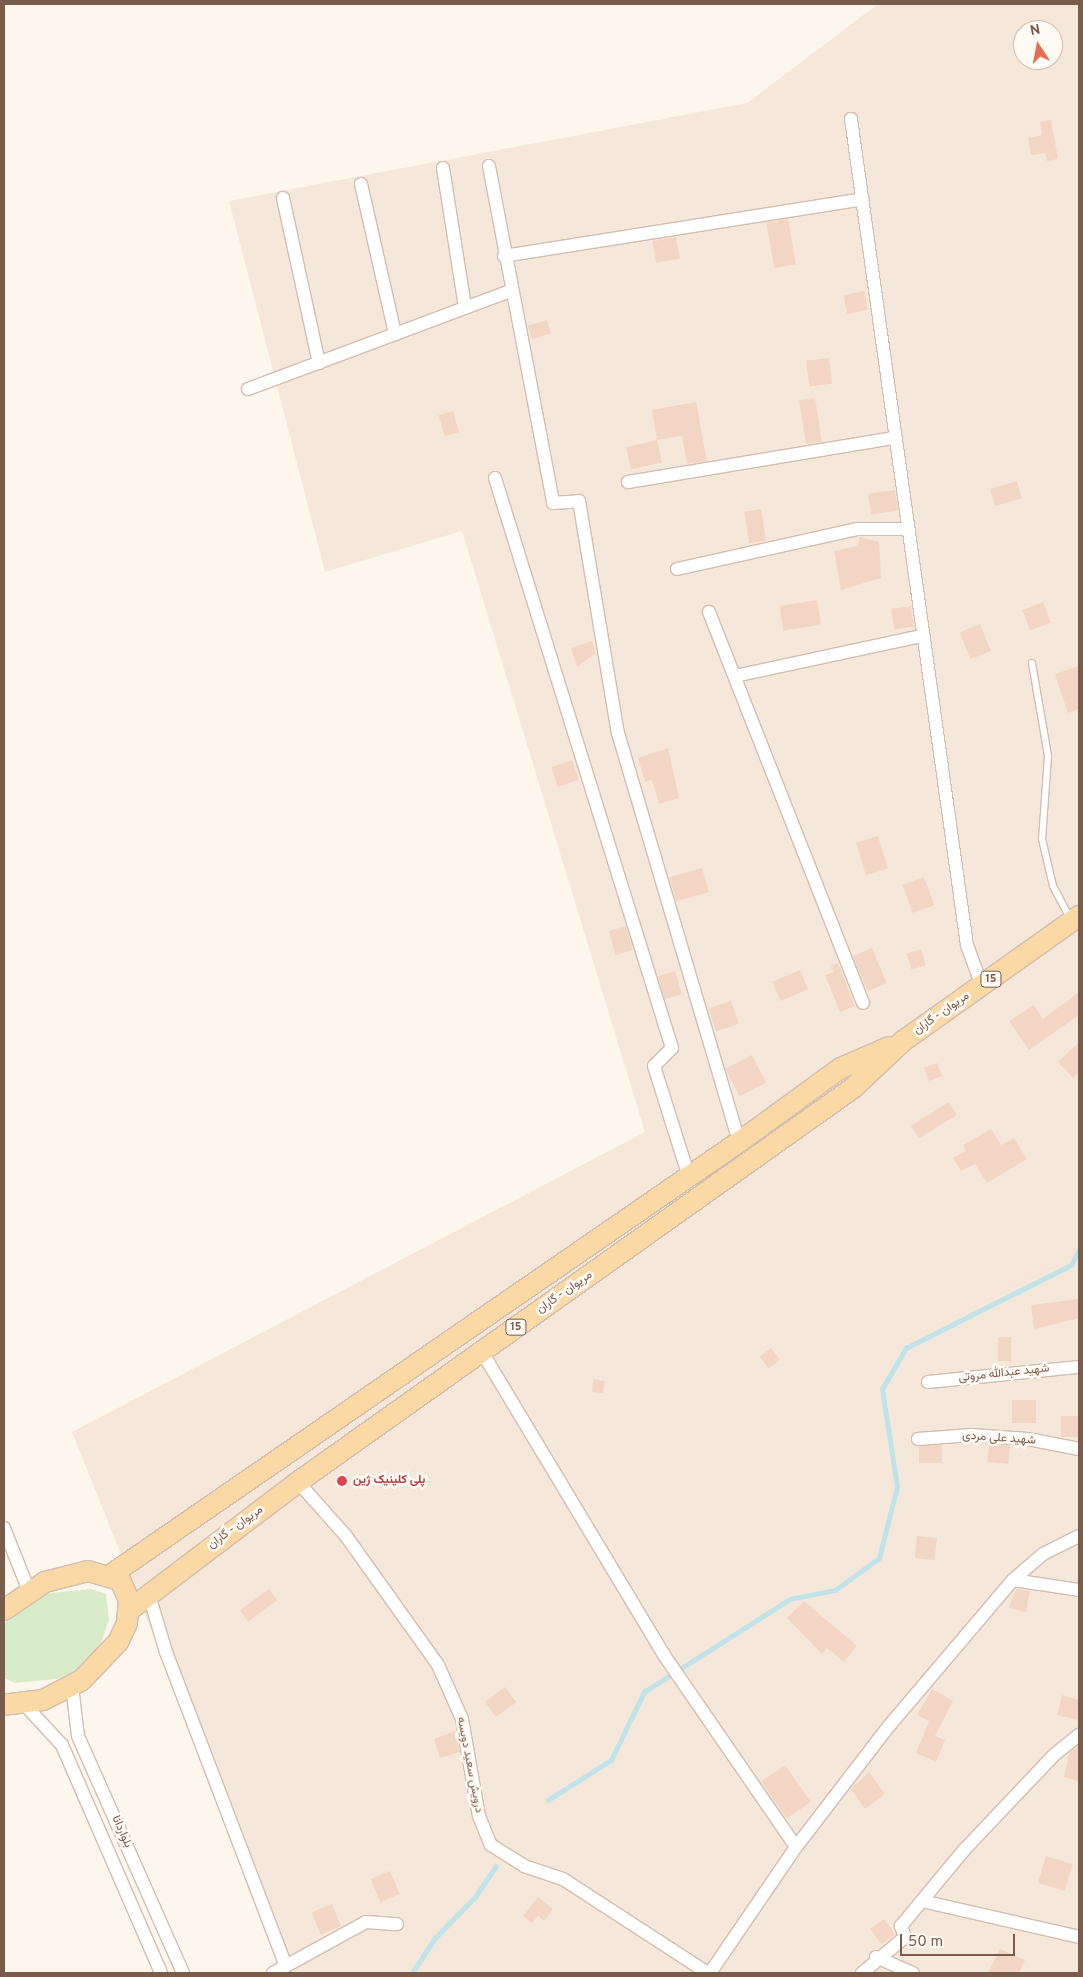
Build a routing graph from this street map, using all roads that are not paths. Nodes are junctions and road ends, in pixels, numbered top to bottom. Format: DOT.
graph roads {
  1 [pos="851,119"];
  2 [pos="489,166"];
  3 [pos="443,168"];
  4 [pos="361,184"];
  5 [pos="283,198"];
  6 [pos="862,199"];
  7 [pos="504,256"];
  8 [pos="510,291"];
  9 [pos="465,308"];
  10 [pos="395,334"];
  11 [pos="319,363"];
  12 [pos="248,389"];
  13 [pos="894,438"];
  14 [pos="495,478"];
  15 [pos="628,482"];
  16 [pos="907,529"];
  17 [pos="677,569"];
  18 [pos="709,612"];
  19 [pos="922,636"];
  20 [pos="1032,662"];
  21 [pos="735,676"];
  22 [pos="1075,919"];
  23 [pos="982,986"];
  24 [pos="863,1003"];
  25 [pos="903,1041"];
  26 [pos="739,1142"];
  27 [pos="689,1177"];
  28 [pos="482,1352"];
  29 [pos="1079,1367"];
  30 [pos="928,1382"];
  31 [pos="918,1439"];
  32 [pos="1079,1449"];
  33 [pos="298,1482"];
  34 [pos="212,1505"];
  35 [pos="4,1528"];
  36 [pos="234,1528"];
  37 [pos="1079,1536"];
  38 [pos="112,1574"];
  39 [pos="1013,1580"];
  40 [pos="1079,1590"];
  41 [pos="29,1591"];
  42 [pos="149,1594"];
  43 [pos="4,1610"];
  44 [pos="128,1611"];
  45 [pos="72,1686"];
  46 [pos="24,1704"];
  47 [pos="4,1705"];
  48 [pos="1079,1735"];
  49 [pos="796,1847"];
  50 [pos="922,1902"];
  51 [pos="397,1924"];
  52 [pos="1079,1937"];
  53 [pos="876,1957"];
  54 [pos="286,1966"];
  55 [pos="161,1973"];
  56 [pos="183,1973"];
  57 [pos="273,1973"];
  58 [pos="709,1973"];
  59 [pos="862,1973"];
  60 [pos="913,1973"];
  1 -- 6 [label="street"];
  2 -- 7 [label="street"];
  3 -- 9 [label="street"];
  4 -- 10 [label="street"];
  5 -- 11 [label="street"];
  6 -- 7 [label="street"];
  6 -- 13 [label="street"];
  7 -- 8 [label="street"];
  8 -- 9 [label="street"];
  8 -- 26 [label="street"];
  9 -- 10 [label="street"];
  10 -- 11 [label="street"];
  11 -- 12 [label="street"];
  13 -- 15 [label="street"];
  13 -- 16 [label="street"];
  14 -- 27 [label="street"];
  16 -- 17 [label="street"];
  16 -- 19 [label="street"];
  18 -- 21 [label="street"];
  19 -- 21 [label="street"];
  19 -- 23 [label="street"];
  20 -- 22 [label="lane"];
  21 -- 24 [label="street"];
  22 -- 23 [label="main road, مریوان - گاران / 15"];
  23 -- 25 [label="main road, مریوان - گاران / 15"];
  25 -- 26 [label="main road, مریوان - گاران / 15"];
  25 -- 28 [label="main road, مریوان - گاران / 15"];
  26 -- 27 [label="main road, مریوان - گاران / 15"];
  27 -- 34 [label="main road, مریوان - گاران / 15"];
  28 -- 33 [label="main road, مریوان - گاران / 15"];
  28 -- 49 [label="street"];
  29 -- 30 [label="street, شهید عبدالله مروتی"];
  31 -- 32 [label="street, شهید علی مردی"];
  33 -- 36 [label="main road, مریوان - گاران / 15"];
  33 -- 58 [label="street, درویش سعید دویسه"];
  34 -- 36 [label="main road"];
  34 -- 38 [label="main road, مریوان - گاران / 15"];
  35 -- 41 [label="street"];
  36 -- 42 [label="main road, مریوان - گاران / 15"];
  37 -- 39 [label="street"];
  38 -- 41 [label="main road"];
  38 -- 44 [label="main road"];
  39 -- 40 [label="street"];
  39 -- 49 [label="street"];
  41 -- 43 [label="main road"];
  42 -- 44 [label="main road, مریوان - گاران / 15"];
  42 -- 54 [label="street"];
  44 -- 45 [label="main road"];
  45 -- 46 [label="main road"];
  45 -- 56 [label="street, بلواردانا"];
  46 -- 47 [label="main road"];
  46 -- 55 [label="street, بلواردانا"];
  48 -- 50 [label="street"];
  49 -- 58 [label="street"];
  50 -- 52 [label="street"];
  50 -- 53 [label="street"];
  51 -- 54 [label="street"];
  53 -- 59 [label="street"];
  53 -- 60 [label="street"];
  54 -- 57 [label="street"];
}
